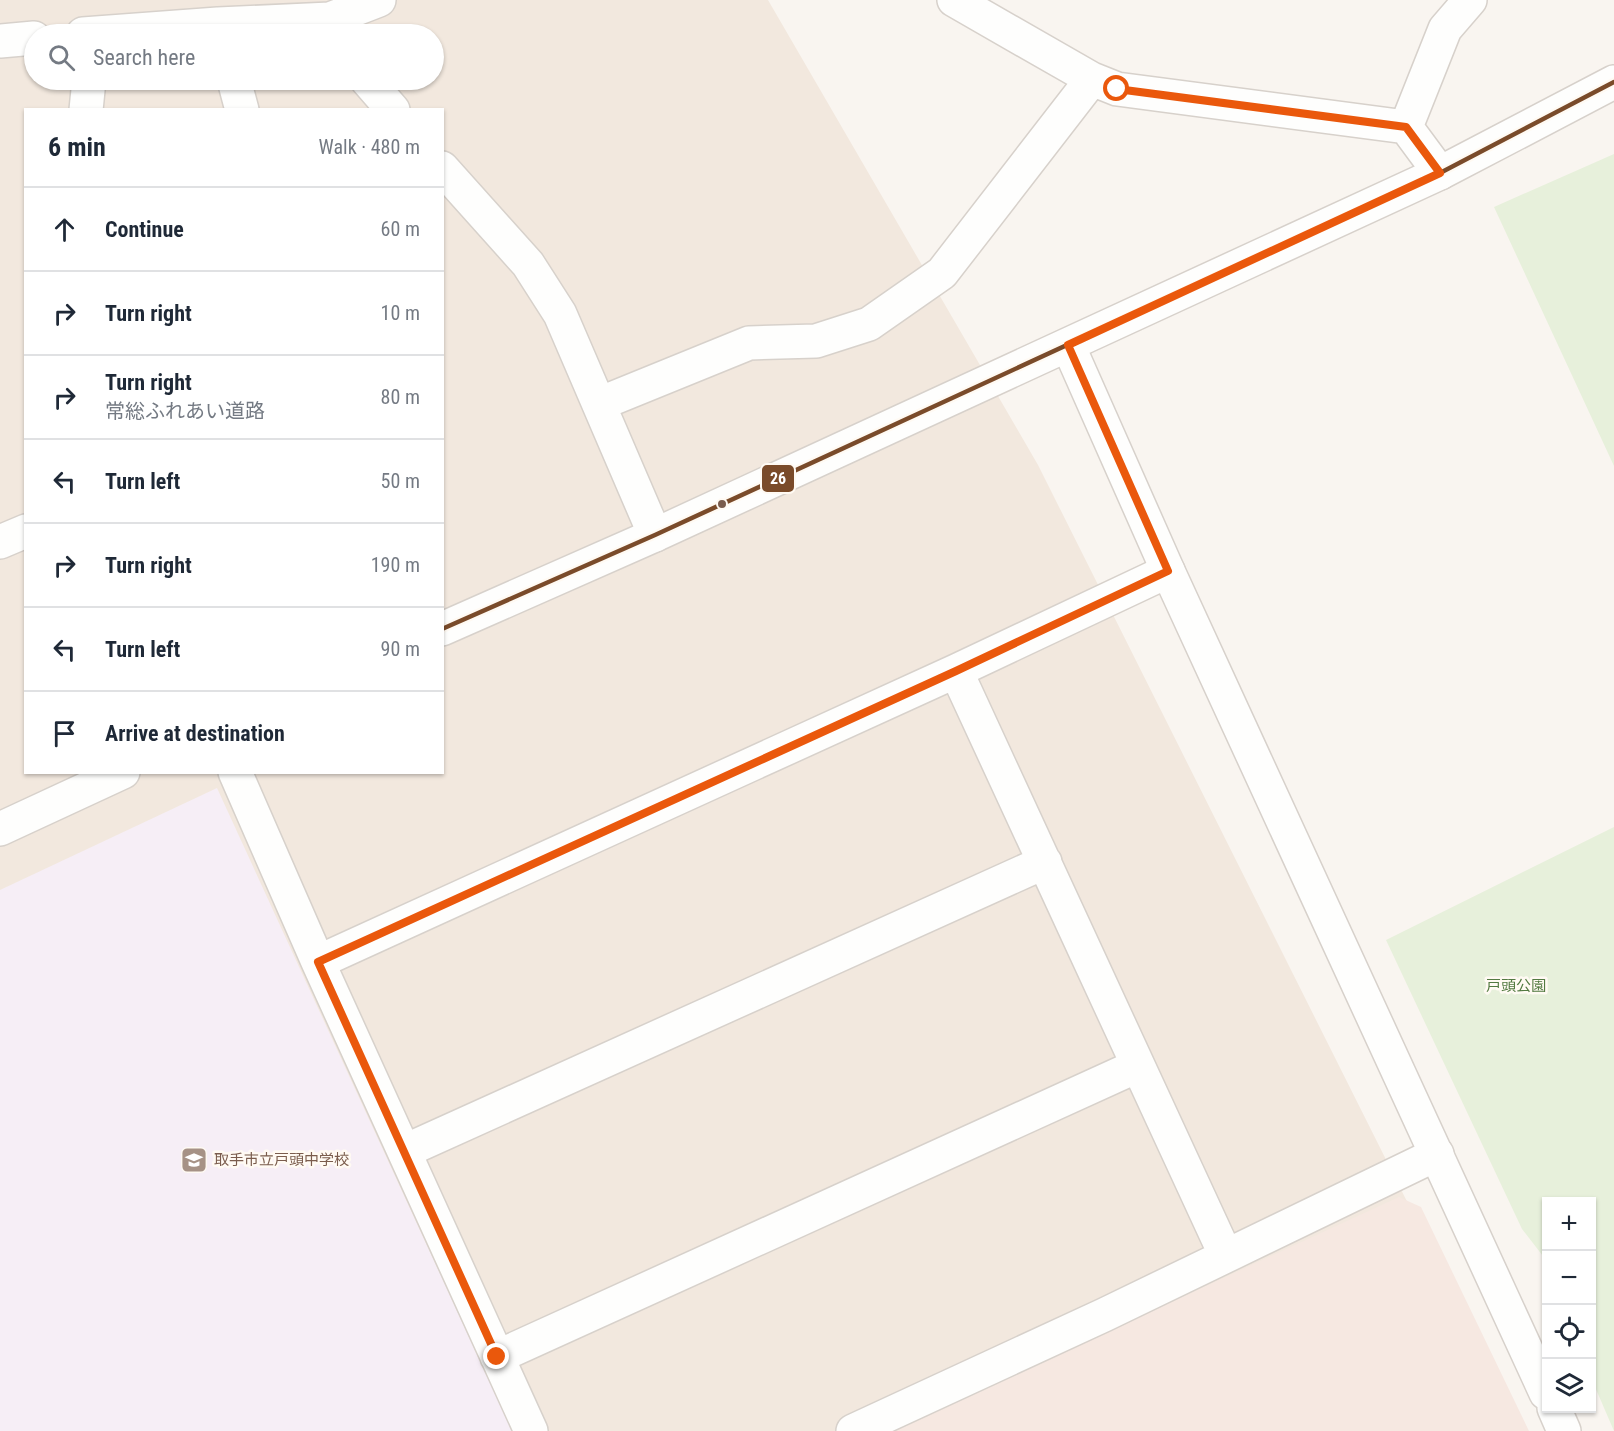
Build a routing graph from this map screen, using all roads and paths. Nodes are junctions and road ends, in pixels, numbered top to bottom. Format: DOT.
graph roads {
  1 [pos="379,0"];
  2 [pos="954,0"];
  3 [pos="1470,0"];
  4 [pos="339,24"];
  5 [pos="24,39"];
  6 [pos="0,41"];
  7 [pos="1092,79"];
  8 [pos="1614,82"];
  9 [pos="88,90"];
  10 [pos="237,90"];
  11 [pos="376,90"];
  12 [pos="86,108"];
  13 [pos="242,108"];
  14 [pos="391,108"];
  15 [pos="1406,127"];
  16 [pos="1440,173"];
  17 [pos="447,183"];
  18 [pos="1068,345"];
  19 [pos="598,404"];
  20 [pos="24,532"];
  21 [pos="655,535"];
  22 [pos="0,542"];
  23 [pos="1168,571"];
  24 [pos="444,628"];
  25 [pos="956,671"];
  26 [pos="119,774"];
  27 [pos="236,774"];
  28 [pos="0,830"];
  29 [pos="1045,862"];
  30 [pos="318,962"];
  31 [pos="1137,1066"];
  32 [pos="405,1151"];
  33 [pos="1437,1154"];
  34 [pos="1226,1256"];
  35 [pos="497,1357"];
  36 [pos="1542,1384"];
  37 [pos="1556,1413"];
  38 [pos="531,1431"];
  39 [pos="853,1431"];
  40 [pos="1564,1431"];
  1 -- 4 [label="street"];
  2 -- 7 [label="street"];
  3 -- 15 [label="street"];
  5 -- 6 [label="street"];
  7 -- 15 [label="street"];
  7 -- 19 [label="street"];
  8 -- 16 [label="street"];
  9 -- 12 [label="street"];
  10 -- 13 [label="street"];
  11 -- 14 [label="street"];
  15 -- 16 [label="street"];
  16 -- 18 [label="street"];
  17 -- 19 [label="street"];
  18 -- 21 [label="street"];
  18 -- 23 [label="street"];
  19 -- 21 [label="street"];
  20 -- 22 [label="street"];
  21 -- 24 [label="street"];
  23 -- 25 [label="street"];
  23 -- 33 [label="street"];
  25 -- 29 [label="street"];
  25 -- 30 [label="street"];
  26 -- 28 [label="street"];
  27 -- 30 [label="street"];
  29 -- 31 [label="street"];
  29 -- 32 [label="street"];
  30 -- 32 [label="street"];
  31 -- 34 [label="street"];
  31 -- 35 [label="street"];
  32 -- 35 [label="street"];
  33 -- 34 [label="street"];
  33 -- 36 [label="street"];
  34 -- 39 [label="street"];
  35 -- 38 [label="street"];
  37 -- 40 [label="street"];
}
